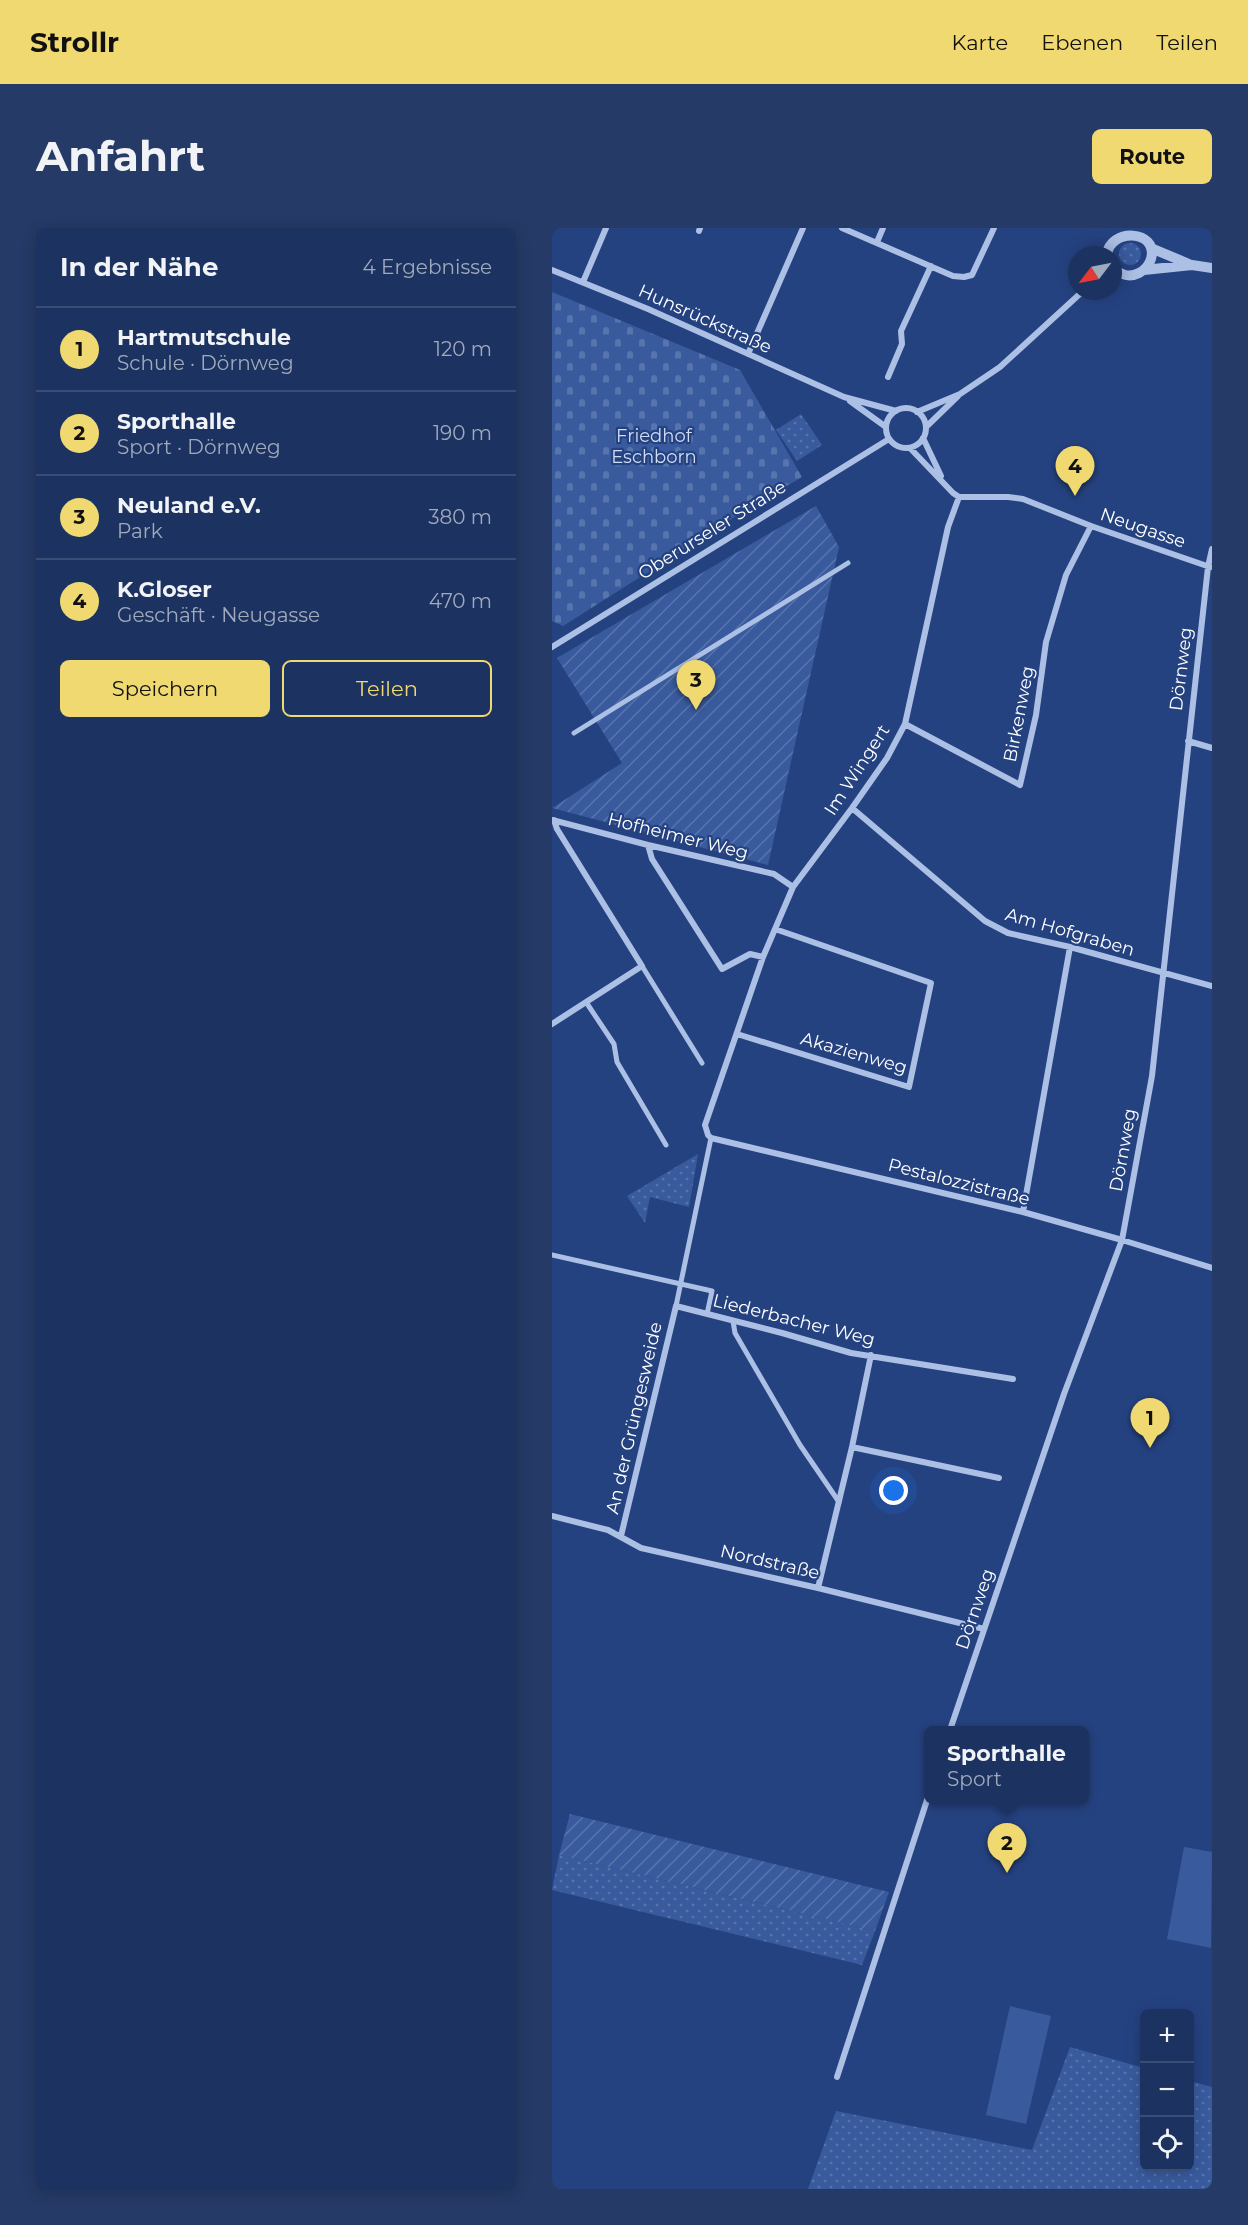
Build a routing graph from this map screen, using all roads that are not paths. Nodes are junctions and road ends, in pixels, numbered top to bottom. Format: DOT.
graph roads {
  1 [pos="606,228"];
  2 [pos="803,228"];
  3 [pos="842,228"];
  4 [pos="884,228"];
  5 [pos="994,228"];
  6 [pos="1123,230"];
  7 [pos="1140,231"];
  8 [pos="877,242"];
  9 [pos="1110,246"];
  10 [pos="1151,248"];
  11 [pos="1192,265"];
  12 [pos="931,266"];
  13 [pos="1212,268"];
  14 [pos="552,270"];
  15 [pos="1144,270"];
  16 [pos="1122,273"];
  17 [pos="583,282"];
  18 [pos="1075,300"];
  19 [pos="748,354"];
  20 [pos="888,377"];
  21 [pos="960,394"];
  22 [pos="844,397"];
  23 [pos="896,411"];
  24 [pos="917,412"];
  25 [pos="886,427"];
  26 [pos="926,427"];
  27 [pos="923,438"];
  28 [pos="889,439"];
  29 [pos="910,448"];
  30 [pos="945,484"];
  31 [pos="959,496"];
  32 [pos="1091,525"];
  33 [pos="1212,549"];
  34 [pos="848,563"];
  35 [pos="1210,567"];
  36 [pos="552,647"];
  37 [pos="904,724"];
  38 [pos="574,733"];
  39 [pos="1188,741"];
  40 [pos="1212,748"];
  41 [pos="852,808"];
  42 [pos="553,820"];
  43 [pos="648,845"];
  44 [pos="793,887"];
  45 [pos="775,928"];
  46 [pos="1070,947"];
  47 [pos="763,957"];
  48 [pos="642,966"];
  49 [pos="1164,974"];
  50 [pos="1212,986"];
  51 [pos="586,1002"];
  52 [pos="552,1024"];
  53 [pos="737,1034"];
  54 [pos="702,1063"];
  55 [pos="711,1138"];
  56 [pos="666,1145"];
  57 [pos="1023,1212"];
  58 [pos="1122,1240"];
  59 [pos="552,1255"];
  60 [pos="1212,1268"];
  61 [pos="679,1284"];
  62 [pos="676,1306"];
  63 [pos="707,1314"];
  64 [pos="733,1321"];
  65 [pos="871,1355"];
  66 [pos="1013,1379"];
  67 [pos="852,1447"];
  68 [pos="999,1478"];
  69 [pos="839,1502"];
  70 [pos="552,1515"];
  71 [pos="621,1536"];
  72 [pos="818,1588"];
  73 [pos="984,1629"];
  74 [pos="952,1726"];
  75 [pos="926,1804"];
  76 [pos="837,2077"];
  1 -- 17 [label="street"];
  2 -- 19 [label="street"];
  3 -- 8 [label="street"];
  4 -- 8 [label="street"];
  5 -- 12 [label="street"];
  6 -- 7 [label="street"];
  6 -- 9 [label="street"];
  7 -- 10 [label="street"];
  8 -- 12 [label="street"];
  10 -- 11 [label="street"];
  10 -- 15 [label="street"];
  11 -- 13 [label="street"];
  11 -- 15 [label="street"];
  12 -- 20 [label="street"];
  14 -- 17 [label="street, Hunsrückstraße"];
  15 -- 16 [label="street"];
  17 -- 19 [label="street, Hunsrückstraße"];
  18 -- 21 [label="street"];
  19 -- 22 [label="street, Hunsrückstraße"];
  21 -- 24 [label="street"];
  21 -- 26 [label="street"];
  22 -- 23 [label="street, Hunsrückstraße"];
  22 -- 25 [label="street, Hunsrückstraße"];
  23 -- 24 [label="street"];
  23 -- 25 [label="street"];
  24 -- 26 [label="street"];
  25 -- 28 [label="street"];
  26 -- 27 [label="street"];
  27 -- 29 [label="street"];
  27 -- 30 [label="street"];
  28 -- 29 [label="street"];
  28 -- 36 [label="street, Oberurseler Straße"];
  29 -- 30 [label="street"];
  30 -- 31 [label="street"];
  31 -- 32 [label="street, Neugasse"];
  31 -- 37 [label="street, Im Wingert"];
  32 -- 35 [label="street, Neugasse"];
  32 -- 37 [label="street, Birkenweg"];
  33 -- 35 [label="street, Dörnweg"];
  34 -- 38 [label="street"];
  35 -- 39 [label="street, Dörnweg"];
  37 -- 41 [label="street, Im Wingert"];
  39 -- 40 [label="street"];
  39 -- 49 [label="street, Dörnweg"];
  41 -- 44 [label="street, Im Wingert"];
  41 -- 46 [label="street, Am Hofgraben"];
  42 -- 43 [label="street, Hofheimer Weg"];
  42 -- 48 [label="street, Hofheimer Weg"];
  43 -- 44 [label="street, Hofheimer Weg"];
  43 -- 47 [label="street"];
  44 -- 45 [label="street, Im Wingert"];
  45 -- 47 [label="street, Im Wingert"];
  45 -- 53 [label="street, Akazienweg"];
  46 -- 49 [label="street, Am Hofgraben"];
  46 -- 57 [label="street"];
  47 -- 53 [label="street, Im Wingert"];
  48 -- 51 [label="street"];
  48 -- 54 [label="street"];
  49 -- 50 [label="street, Am Hofgraben"];
  49 -- 58 [label="street, Dörnweg"];
  51 -- 52 [label="street"];
  51 -- 56 [label="street"];
  53 -- 55 [label="street, Im Wingert"];
  55 -- 57 [label="street, Pestalozzistraße"];
  55 -- 61 [label="street"];
  57 -- 58 [label="street, Pestalozzistraße"];
  58 -- 60 [label="street, Pestalozzistraße"];
  58 -- 73 [label="street, Dörnweg"];
  59 -- 61 [label="street"];
  61 -- 62 [label="street"];
  61 -- 63 [label="street"];
  62 -- 63 [label="street, Liederbacher Weg"];
  62 -- 71 [label="street, An der Grüngesweide"];
  63 -- 64 [label="street, Liederbacher Weg"];
  64 -- 65 [label="street, Liederbacher Weg"];
  64 -- 69 [label="street"];
  65 -- 66 [label="street, Liederbacher Weg"];
  65 -- 67 [label="street"];
  67 -- 68 [label="street"];
  67 -- 69 [label="street"];
  69 -- 72 [label="street"];
  70 -- 71 [label="street, Nordstraße"];
  71 -- 72 [label="street, Nordstraße"];
  72 -- 73 [label="street, Nordstraße"];
  73 -- 74 [label="street, Dörnweg"];
  75 -- 76 [label="street"];
}
